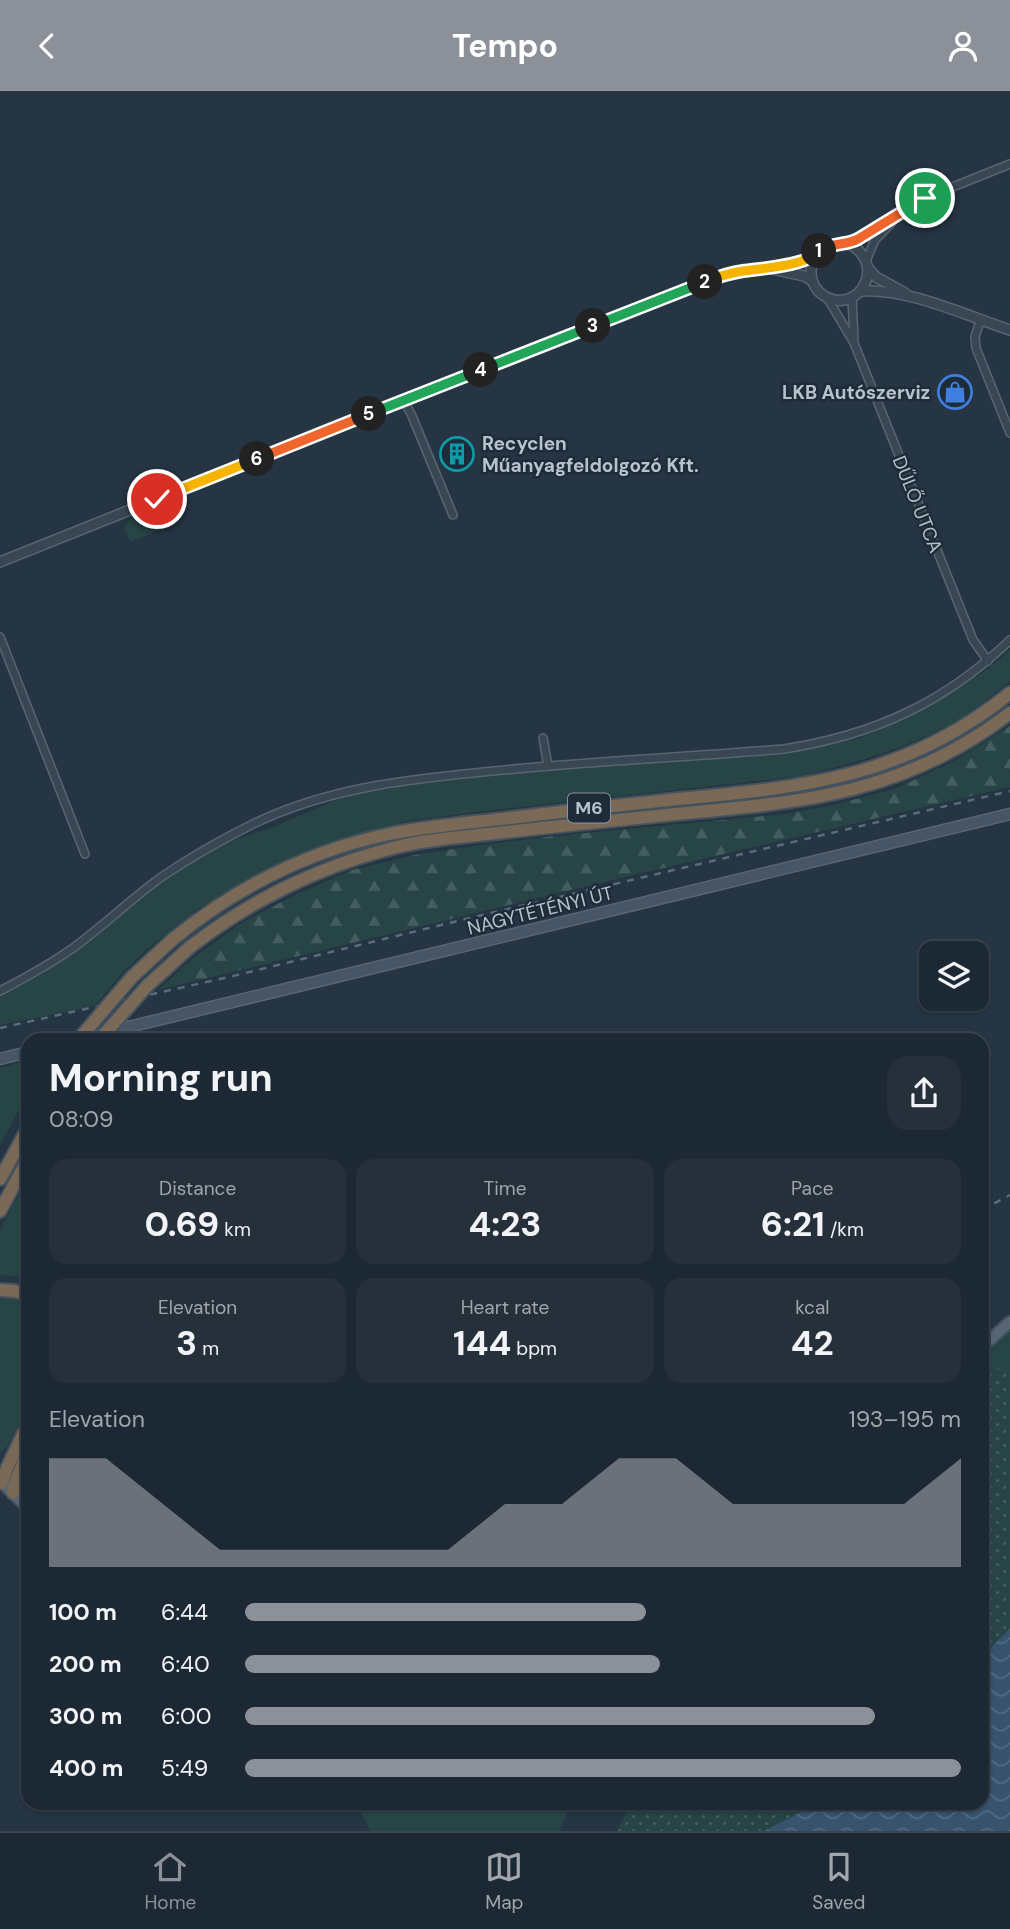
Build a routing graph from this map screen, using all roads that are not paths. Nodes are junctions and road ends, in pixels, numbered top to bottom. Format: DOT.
graph roads {
  1 [pos="1010,164"];
  2 [pos="897,216"];
  3 [pos="848,244"];
  4 [pos="815,256"];
  5 [pos="867,265"];
  6 [pos="761,269"];
  7 [pos="811,280"];
  8 [pos="856,294"];
  9 [pos="915,298"];
  10 [pos="828,299"];
  11 [pos="980,321"];
  12 [pos="1010,330"];
  13 [pos="854,343"];
  14 [pos="404,401"];
  15 [pos="1010,433"];
  16 [pos="453,515"];
  17 [pos="0,562"];
  18 [pos="0,637"];
  19 [pos="1010,640"];
  20 [pos="988,661"];
  21 [pos="1010,693"];
  22 [pos="1010,713"];
  23 [pos="543,738"];
  24 [pos="548,766"];
  25 [pos="1010,814"];
  26 [pos="85,854"];
  27 [pos="0,991"];
  28 [pos="84,1033"];
  29 [pos="104,1033"];
  30 [pos="105,1033"];
  31 [pos="21,1054"];
  32 [pos="0,1059"];
  33 [pos="21,1141"];
  34 [pos="21,1172"];
  35 [pos="0,1179"];
  36 [pos="0,1211"];
  37 [pos="0,1290"];
  38 [pos="21,1293"];
  39 [pos="1010,1322"];
  40 [pos="989,1341"];
  41 [pos="21,1438"];
  42 [pos="14,1452"];
  43 [pos="0,1462"];
  44 [pos="20,1468"];
  45 [pos="1,1482"];
  46 [pos="13,1493"];
  47 [pos="21,1501"];
  1 -- 2 [label="street"];
  2 -- 3 [label="street"];
  2 -- 5 [label="street"];
  3 -- 4 [label="street"];
  3 -- 5 [label="street"];
  4 -- 6 [label="street"];
  4 -- 7 [label="street"];
  5 -- 8 [label="street"];
  5 -- 9 [label="street"];
  6 -- 7 [label="street"];
  6 -- 14 [label="street"];
  7 -- 10 [label="street"];
  8 -- 9 [label="street"];
  8 -- 10 [label="street"];
  8 -- 13 [label="street, DŰLŐ UTCA"];
  9 -- 11 [label="street"];
  10 -- 13 [label="street, DŰLŐ UTCA"];
  11 -- 12 [label="street"];
  11 -- 15 [label="street"];
  13 -- 20 [label="street, DŰLŐ UTCA"];
  14 -- 16 [label="street"];
  14 -- 17 [label="street"];
  18 -- 26 [label="street"];
  19 -- 20 [label="street"];
  20 -- 24 [label="street"];
  21 -- 28 [label="highway, M6, bridge"];
  22 -- 30 [label="highway, M6, bridge"];
  23 -- 24 [label="street"];
  24 -- 27 [label="street"];
  25 -- 29 [label="main road, NAGYTÉTÉNYI ÚT"];
  31 -- 32 [label="main road"];
  33 -- 35 [label="highway"];
  34 -- 36 [label="highway"];
  37 -- 38 [label="highway"];
  39 -- 40 [label="main road"];
  41 -- 42 [label="highway"];
  42 -- 43 [label="highway"];
  42 -- 45 [label="highway"];
  44 -- 45 [label="highway"];
  44 -- 46 [label="highway"];
  45 -- 46 [label="main road"];
  46 -- 47 [label="main road"];
}
